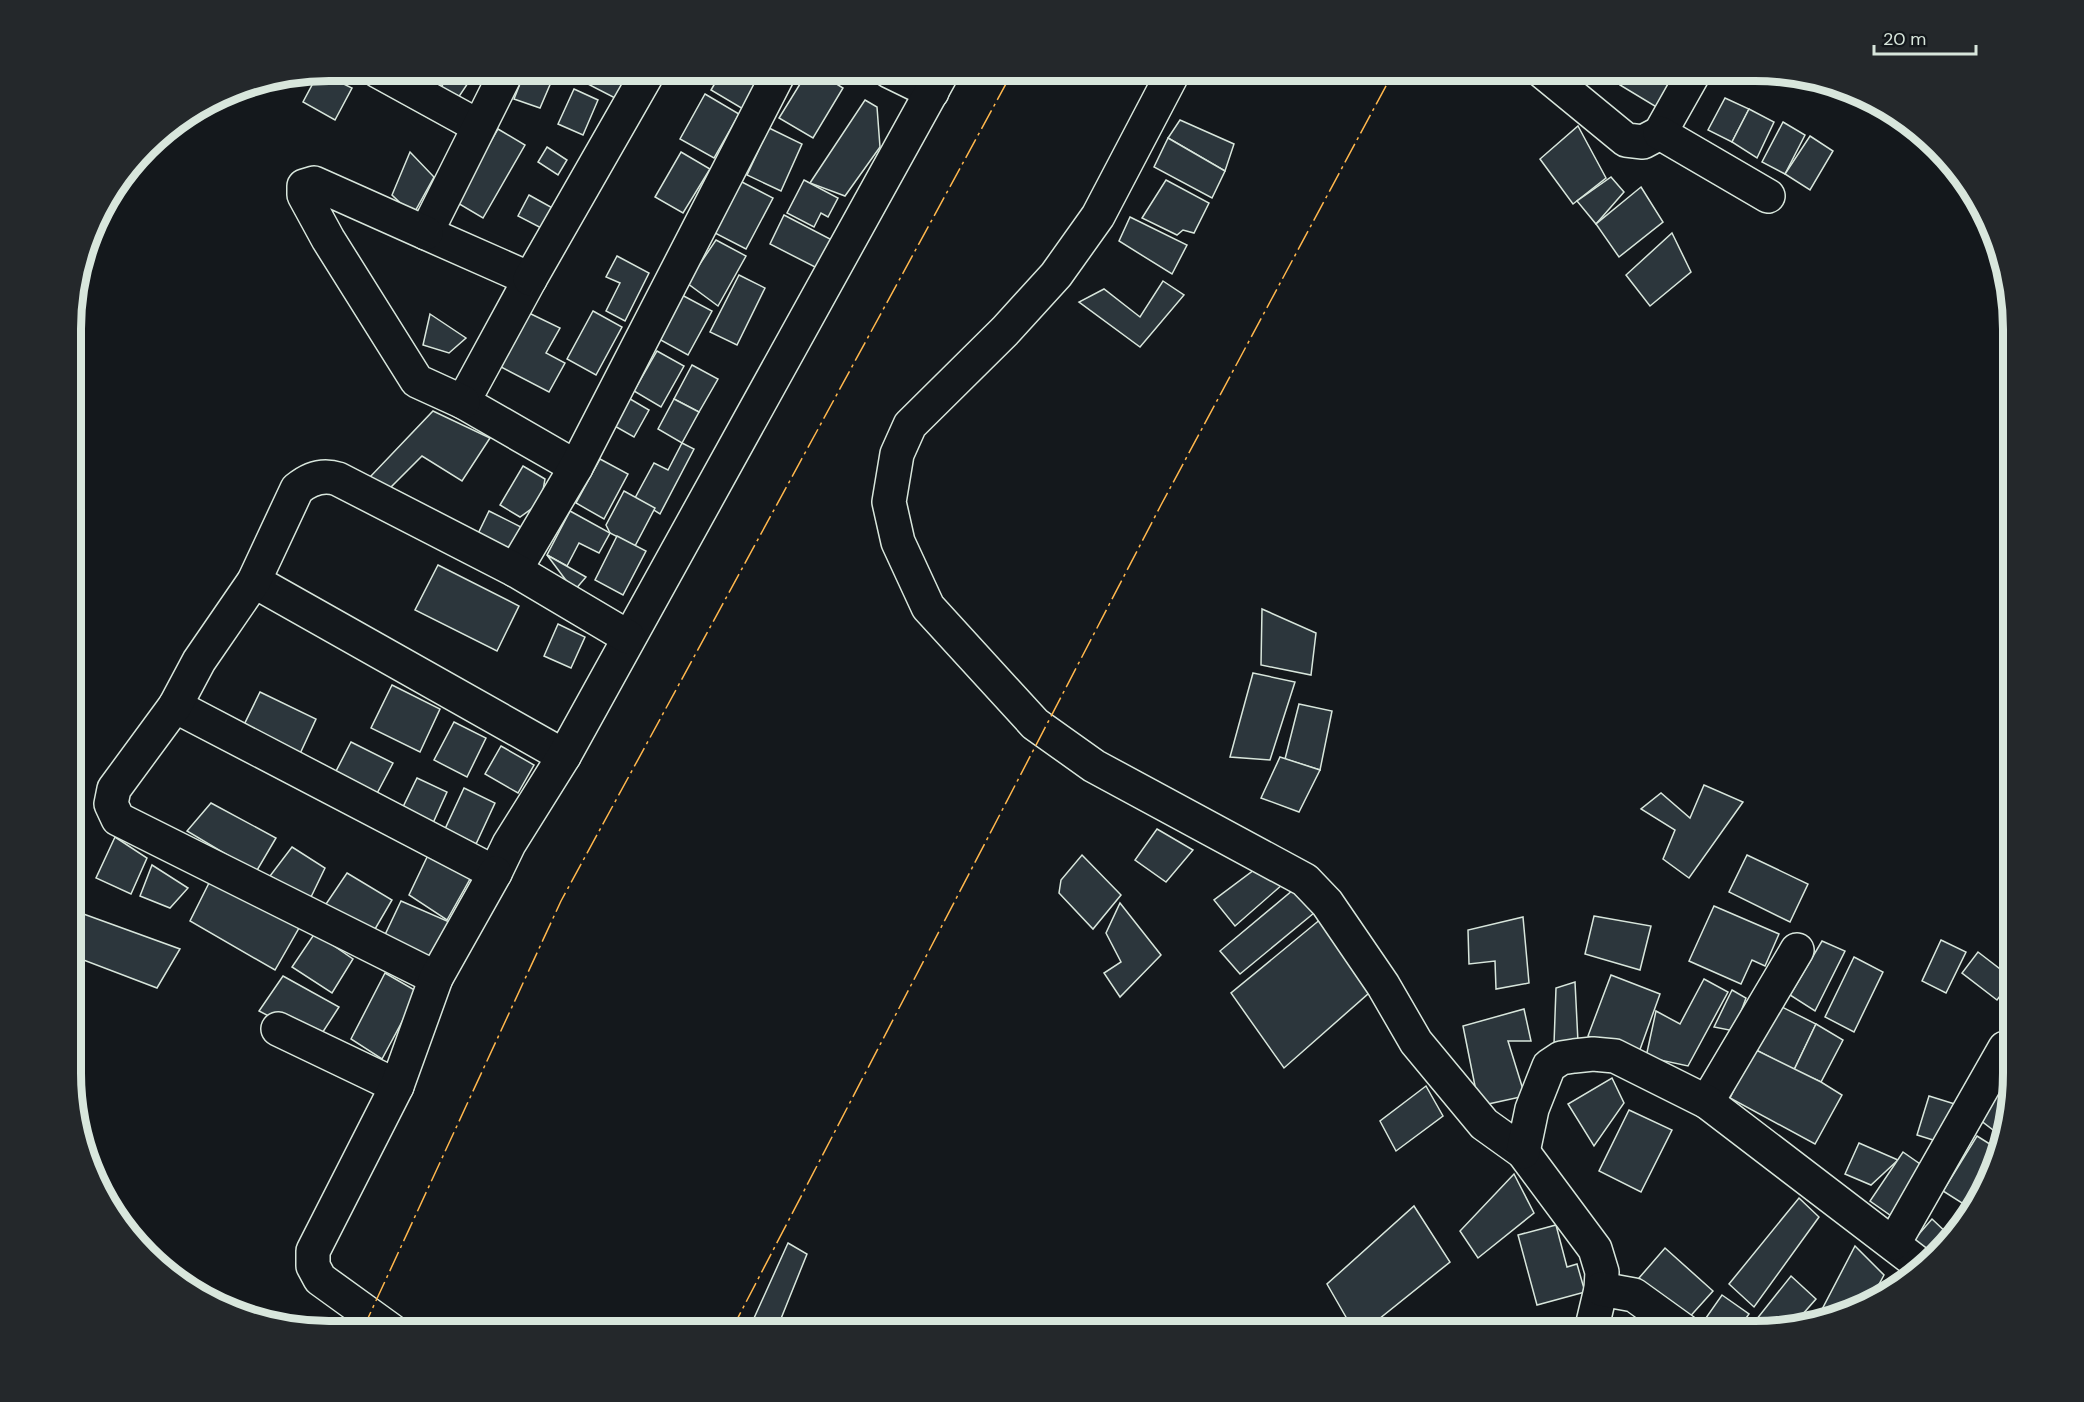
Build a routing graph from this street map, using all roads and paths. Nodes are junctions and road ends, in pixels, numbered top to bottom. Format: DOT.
graph roads {
  1 [pos="398,81"];
  2 [pos="501,81"];
  3 [pos="643,81"];
  4 [pos="774,81"];
  5 [pos="938,81"];
  6 [pos="1168,81"];
  7 [pos="1555,81"];
  8 [pos="1689,81"];
  9 [pos="478,126"];
  10 [pos="1660,133"];
  11 [pos="1768,196"];
  12 [pos="426,233"];
  13 [pos="530,279"];
  14 [pos="463,402"];
  15 [pos="576,467"];
  16 [pos="515,570"];
  17 [pos="254,581"];
  18 [pos="628,637"];
  19 [pos="175,706"];
  20 [pos="564,756"];
  21 [pos="495,873"];
  22 [pos="1797,950"];
  23 [pos="436,978"];
  24 [pos="278,1029"];
  25 [pos="2003,1052"];
  26 [pos="397,1086"];
  27 [pos="1707,1102"];
  28 [pos="1523,1152"];
  29 [pos="1894,1243"];
  30 [pos="1916,1262"];
  31 [pos="1601,1289"];
  32 [pos="378,1321"];
  33 [pos="1593,1321"];
  34 [pos="1670,1321"];
  1 -- 9 [label="street"];
  2 -- 9 [label="street"];
  3 -- 13 [label="street"];
  4 -- 15 [label="street"];
  5 -- 18 [label="street"];
  6 -- 28 [label="street"];
  7 -- 10 [label="street"];
  8 -- 10 [label="street"];
  9 -- 12 [label="street"];
  10 -- 11 [label="street"];
  12 -- 13 [label="street"];
  12 -- 14 [label="street"];
  13 -- 14 [label="street"];
  14 -- 15 [label="street"];
  15 -- 16 [label="street"];
  16 -- 17 [label="street"];
  16 -- 18 [label="street"];
  17 -- 19 [label="street"];
  17 -- 20 [label="street"];
  18 -- 20 [label="street"];
  19 -- 21 [label="street"];
  19 -- 23 [label="street"];
  20 -- 21 [label="street"];
  21 -- 23 [label="street"];
  22 -- 27 [label="street"];
  23 -- 26 [label="street"];
  24 -- 26 [label="street"];
  25 -- 29 [label="street"];
  26 -- 32 [label="street"];
  27 -- 28 [label="street"];
  27 -- 29 [label="street"];
  28 -- 31 [label="street"];
  29 -- 30 [label="street"];
  31 -- 33 [label="street"];
  31 -- 34 [label="street"];
}
